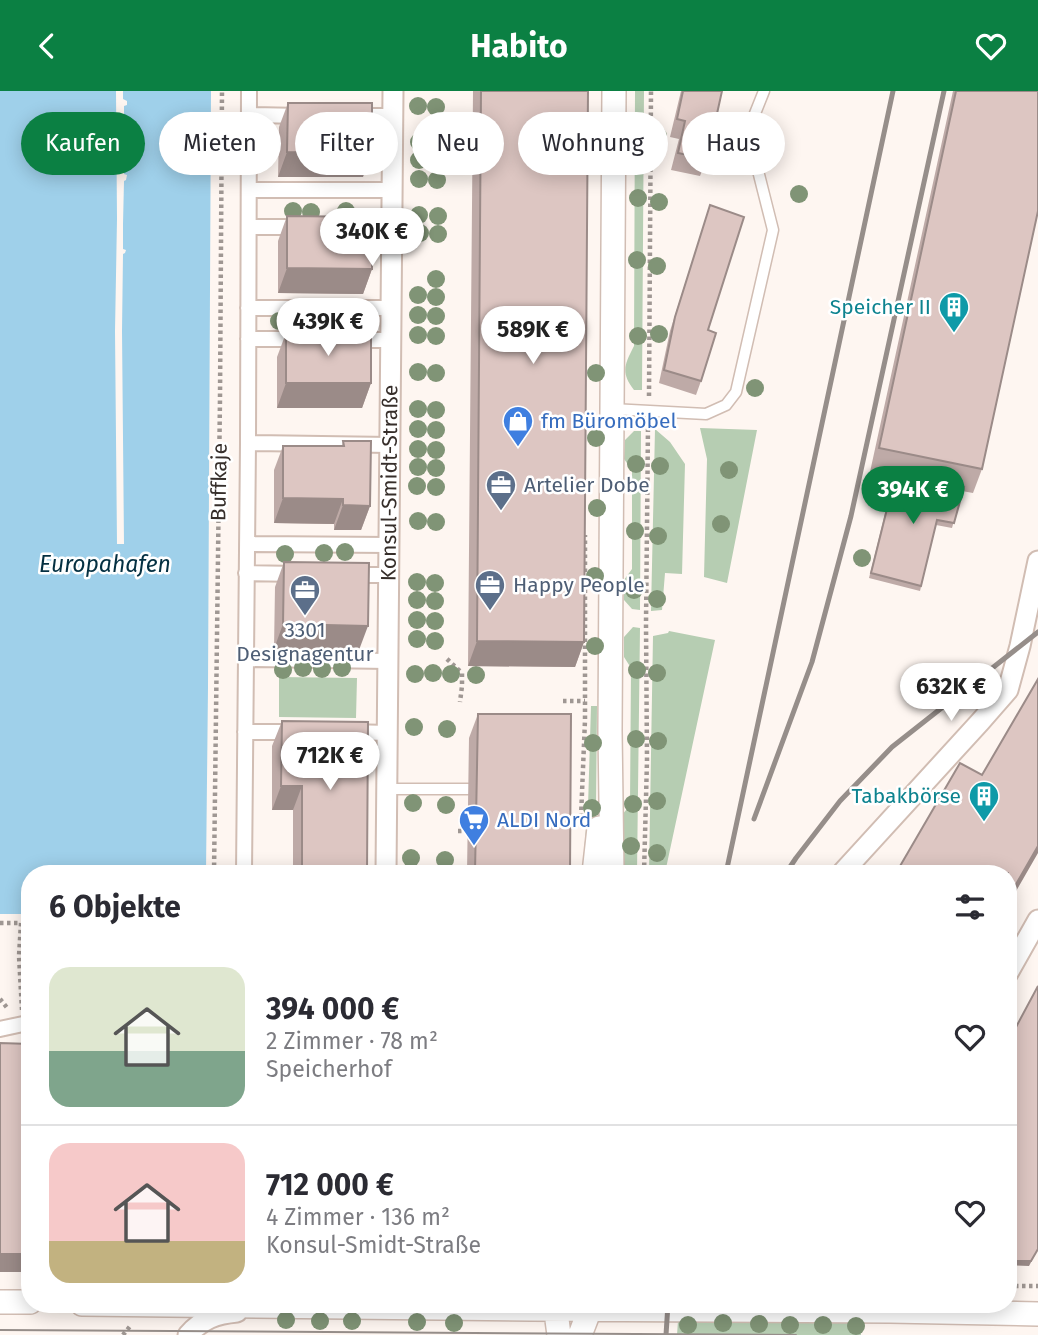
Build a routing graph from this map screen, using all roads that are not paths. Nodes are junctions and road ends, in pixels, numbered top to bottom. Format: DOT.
graph roads {
  1 [pos="249,91"];
  2 [pos="393,91"];
  3 [pos="614,91"];
  4 [pos="764,91"];
  5 [pos="249,112"];
  6 [pos="393,112"];
  7 [pos="249,175"];
  8 [pos="393,175"];
  9 [pos="249,190"];
  10 [pos="393,190"];
  11 [pos="249,227"];
  12 [pos="314,227"];
  13 [pos="340,227"];
  14 [pos="392,228"];
  15 [pos="248,308"];
  16 [pos="392,308"];
  17 [pos="248,339"];
  18 [pos="313,339"];
  19 [pos="339,339"];
  20 [pos="391,340"];
  21 [pos="611,409"];
  22 [pos="248,443"];
  23 [pos="390,445"];
  24 [pos="247,544"];
  25 [pos="389,545"];
  26 [pos="1038,561"];
  27 [pos="246,573"];
  28 [pos="311,574"];
  29 [pos="337,575"];
  30 [pos="389,575"];
  31 [pos="246,659"];
  32 [pos="388,661"];
  33 [pos="610,731"];
  34 [pos="245,732"];
  35 [pos="310,732"];
  36 [pos="336,732"];
  37 [pos="387,733"];
  38 [pos="387,789"];
  39 [pos="468,789"];
  40 [pos="244,865"];
  41 [pos="386,865"];
  42 [pos="595,865"];
  43 [pos="612,865"];
  44 [pos="849,865"];
  45 [pos="1038,920"];
  46 [pos="1017,957"];
  47 [pos="21,1024"];
  48 [pos="0,1029"];
  49 [pos="0,1302"];
  50 [pos="21,1303"];
  51 [pos="231,1313"];
  52 [pos="556,1313"];
  53 [pos="588,1313"];
  54 [pos="898,1313"];
  55 [pos="941,1313"];
  56 [pos="1009,1313"];
  57 [pos="1038,1314"];
  58 [pos="922,1317"];
  59 [pos="188,1335"];
  60 [pos="559,1335"];
  61 [pos="580,1335"];
  1 -- 5 [label="street, Buffkaje"];
  2 -- 6 [label="street, Konsul-Smidt-Straße"];
  3 -- 21 [label="street"];
  4 -- 21 [label="lane"];
  7 -- 9 [label="street, Buffkaje"];
  8 -- 10 [label="street, Konsul-Smidt-Straße"];
  9 -- 10 [label="street"];
  9 -- 11 [label="street, Buffkaje"];
  10 -- 14 [label="street, Konsul-Smidt-Straße"];
  11 -- 12 [label="street"];
  11 -- 15 [label="street, Buffkaje"];
  13 -- 14 [label="street"];
  14 -- 16 [label="street, Konsul-Smidt-Straße"];
  15 -- 16 [label="street"];
  15 -- 17 [label="street, Buffkaje"];
  16 -- 20 [label="street, Konsul-Smidt-Straße"];
  17 -- 18 [label="street"];
  17 -- 22 [label="street, Buffkaje"];
  19 -- 20 [label="street"];
  20 -- 23 [label="street, Konsul-Smidt-Straße"];
  21 -- 33 [label="street"];
  22 -- 23 [label="street"];
  22 -- 24 [label="street, Buffkaje"];
  23 -- 25 [label="street, Konsul-Smidt-Straße"];
  24 -- 25 [label="street"];
  24 -- 27 [label="street, Buffkaje"];
  25 -- 30 [label="street, Konsul-Smidt-Straße"];
  26 -- 44 [label="street"];
  27 -- 28 [label="street"];
  27 -- 31 [label="street, Buffkaje"];
  29 -- 30 [label="street"];
  30 -- 32 [label="street, Konsul-Smidt-Straße"];
  31 -- 32 [label="street"];
  31 -- 34 [label="street, Buffkaje"];
  32 -- 37 [label="street, Konsul-Smidt-Straße"];
  33 -- 42 [label="street"];
  33 -- 43 [label="street"];
  34 -- 35 [label="street"];
  34 -- 40 [label="street, Buffkaje"];
  36 -- 37 [label="street"];
  37 -- 38 [label="street, Konsul-Smidt-Straße"];
  38 -- 39 [label="lane"];
  38 -- 41 [label="street, Konsul-Smidt-Straße"];
  45 -- 46 [label="street"];
  47 -- 48 [label="street"];
  49 -- 50 [label="street"];
  51 -- 59 [label="street"];
  52 -- 60 [label="street"];
  53 -- 61 [label="street"];
  54 -- 58 [label="street"];
  55 -- 58 [label="street"];
  56 -- 57 [label="street"];
}
